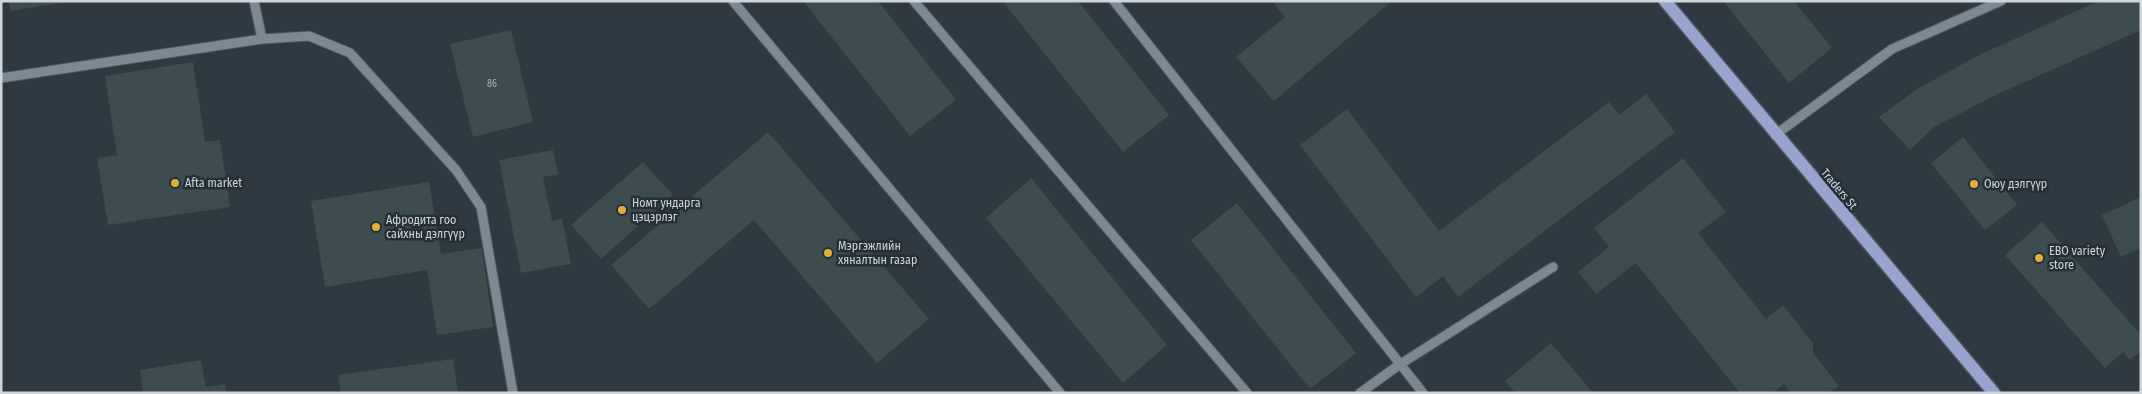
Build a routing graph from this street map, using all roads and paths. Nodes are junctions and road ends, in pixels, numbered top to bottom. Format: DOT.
graph roads {
  1 [pos="254,1"];
  2 [pos="733,1"];
  3 [pos="914,1"];
  4 [pos="1114,1"];
  5 [pos="1664,1"];
  6 [pos="2001,1"];
  7 [pos="262,39"];
  8 [pos="1,78"];
  9 [pos="1775,135"];
  10 [pos="1553,267"];
  11 [pos="1399,365"];
  12 [pos="513,393"];
  13 [pos="1060,393"];
  14 [pos="1247,393"];
  15 [pos="1360,393"];
  16 [pos="1423,393"];
  17 [pos="1994,393"];
  1 -- 7 [label="street"];
  2 -- 13 [label="street"];
  3 -- 14 [label="street"];
  4 -- 11 [label="street"];
  5 -- 9 [label="main road, Traders St"];
  6 -- 9 [label="street"];
  7 -- 8 [label="street"];
  7 -- 12 [label="street"];
  9 -- 17 [label="main road, Traders St"];
  10 -- 11 [label="street"];
  11 -- 15 [label="street"];
  11 -- 16 [label="street"];
}
